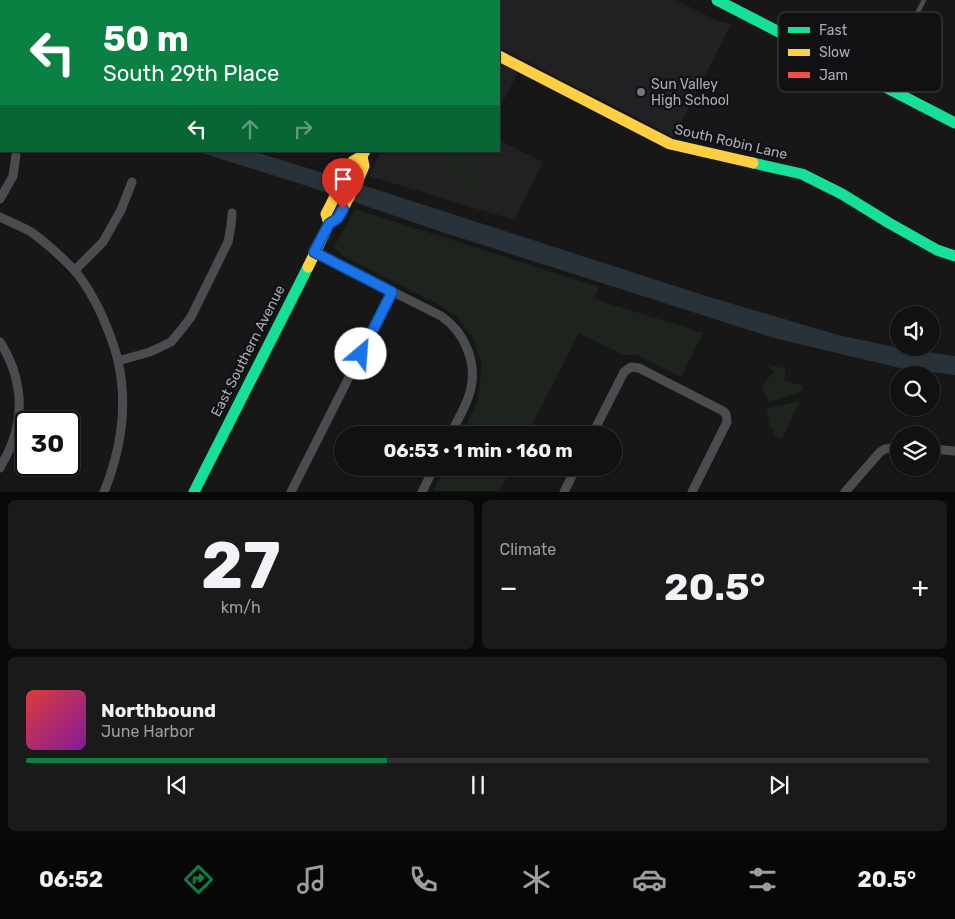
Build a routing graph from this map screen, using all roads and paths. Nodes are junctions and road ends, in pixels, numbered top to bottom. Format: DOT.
graph roads {
  1 [pos="717,0"];
  2 [pos="924,0"];
  3 [pos="918,12"];
  4 [pos="778,32"];
  5 [pos="500,57"];
  6 [pos="895,92"];
  7 [pos="955,123"];
  8 [pos="363,154"];
  9 [pos="16,155"];
  10 [pos="132,182"];
  11 [pos="0,199"];
  12 [pos="232,213"];
  13 [pos="0,217"];
  14 [pos="329,224"];
  15 [pos="314,252"];
  16 [pos="955,256"];
  17 [pos="75,270"];
  18 [pos="392,292"];
  19 [pos="0,342"];
  20 [pos="171,342"];
  21 [pos="178,350"];
  22 [pos="118,361"];
  23 [pos="454,426"];
  24 [pos="597,426"];
  25 [pos="890,448"];
  26 [pos="940,450"];
  27 [pos="955,451"];
  28 [pos="0,468"];
  29 [pos="430,476"];
  30 [pos="572,476"];
  31 [pos="104,492"];
  32 [pos="194,492"];
  33 [pos="291,492"];
  34 [pos="422,492"];
  35 [pos="564,492"];
  36 [pos="692,492"];
  37 [pos="845,492"];
  1 -- 4 [label="main road"];
  2 -- 3 [label="lane"];
  5 -- 16 [label="main road, South Robin Lane"];
  6 -- 7 [label="main road"];
  8 -- 14 [label="main road, East Southern Avenue"];
  8 -- 14 [label="main road, East Southern Avenue"];
  9 -- 11 [label="street"];
  10 -- 17 [label="street"];
  12 -- 20 [label="street"];
  13 -- 17 [label="street"];
  14 -- 15 [label="main road, East Southern Avenue"];
  15 -- 18 [label="street"];
  15 -- 32 [label="main road, East Southern Avenue"];
  17 -- 22 [label="street"];
  18 -- 23 [label="street"];
  18 -- 33 [label="street"];
  19 -- 28 [label="street"];
  20 -- 21 [label="street"];
  20 -- 22 [label="street"];
  22 -- 31 [label="street"];
  24 -- 36 [label="street"];
  25 -- 37 [label="street"];
  26 -- 27 [label="street"];
  29 -- 34 [label="street"];
  30 -- 35 [label="street"];
}
